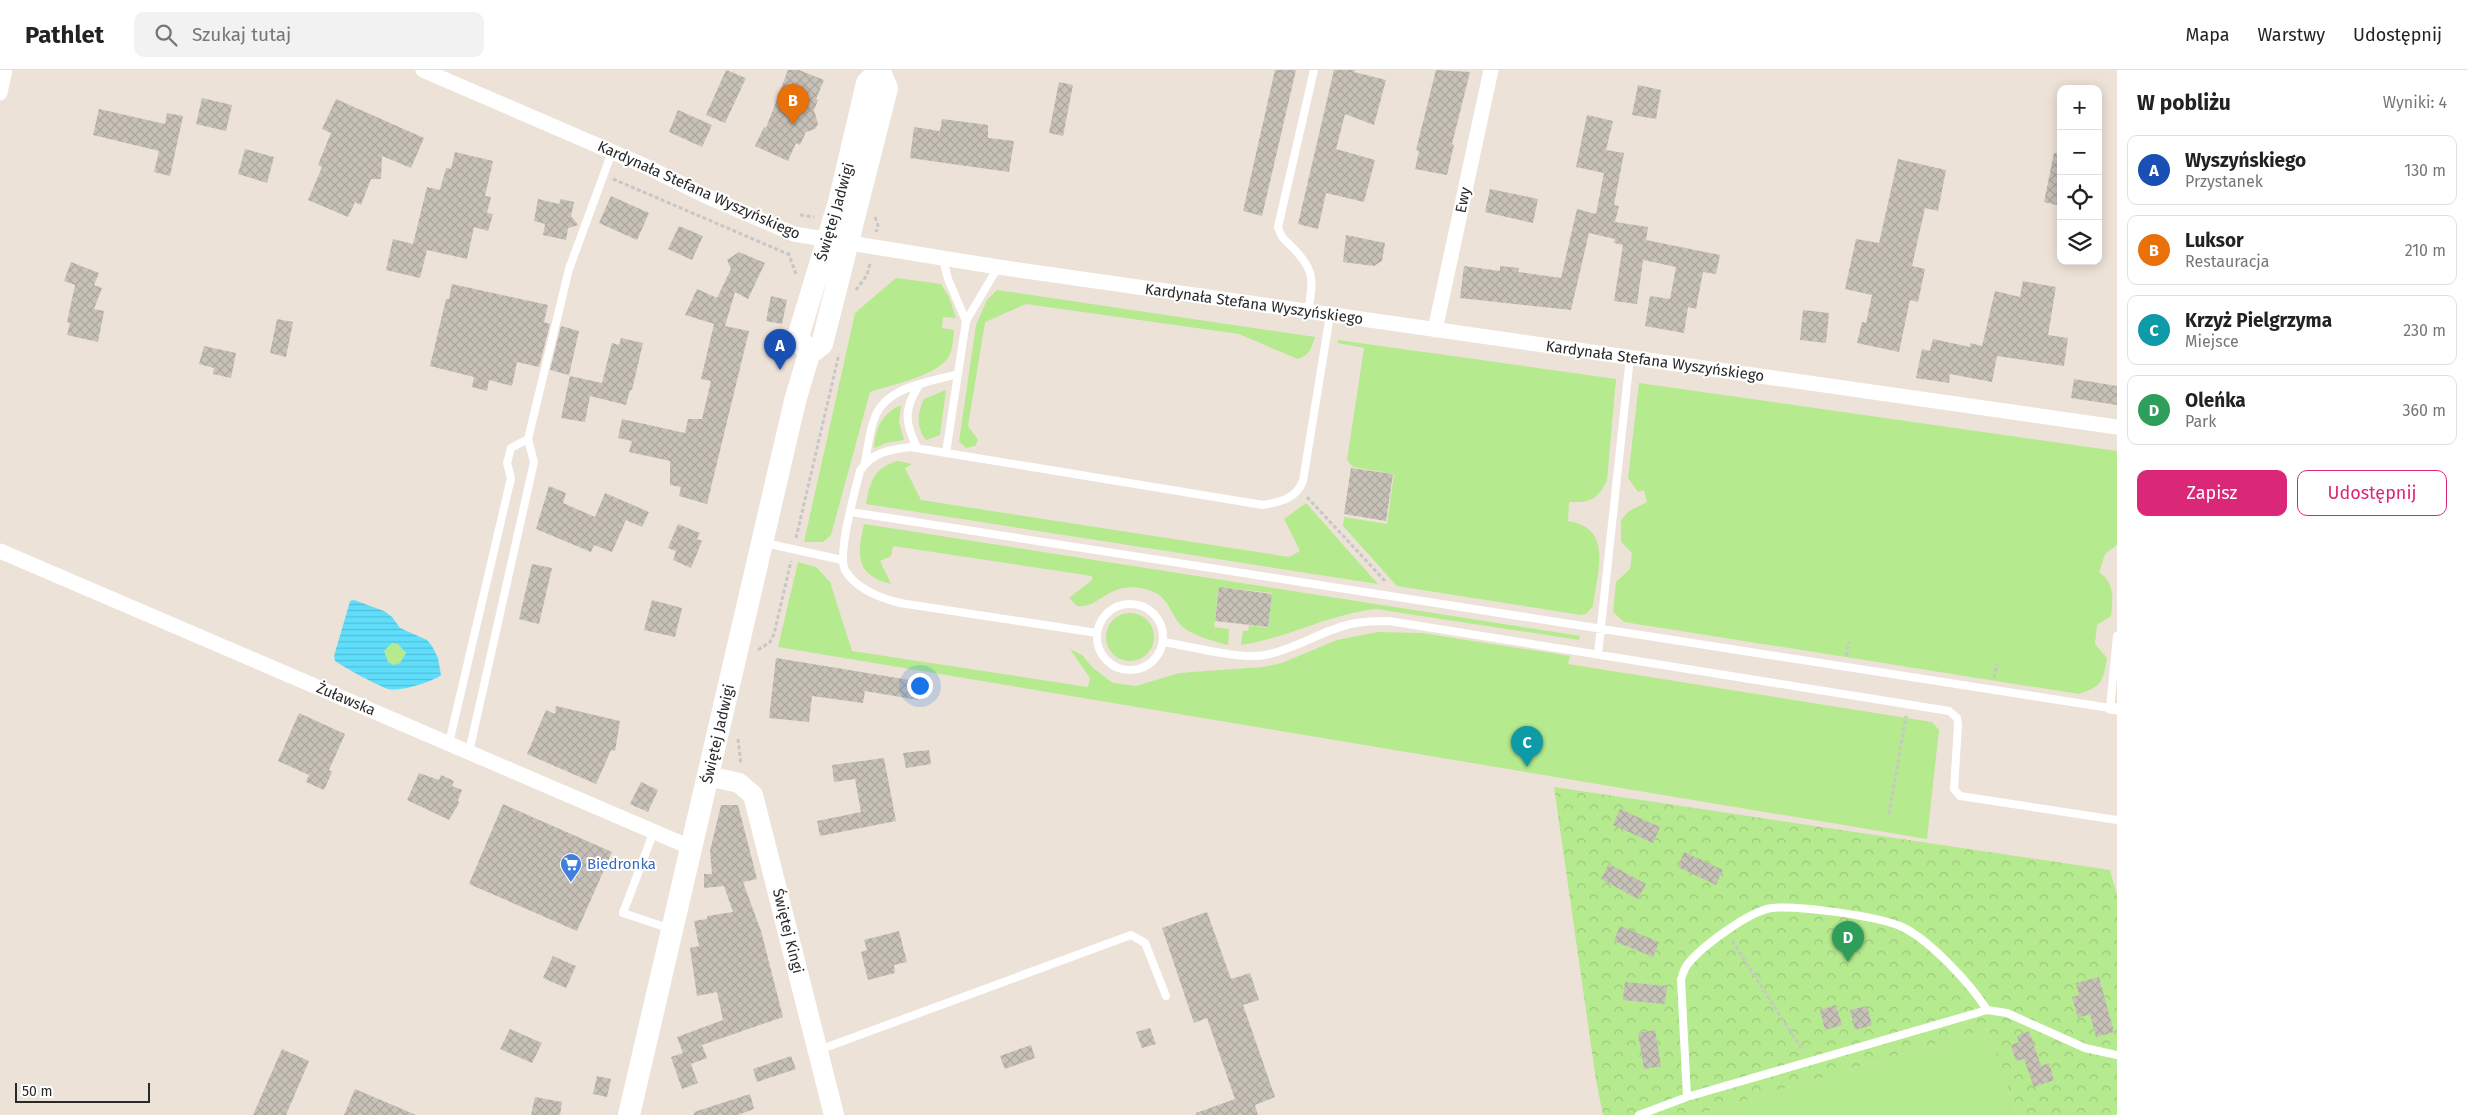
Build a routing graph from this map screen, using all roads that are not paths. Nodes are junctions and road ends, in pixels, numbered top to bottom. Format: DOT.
graph roads {
  1 [pos="5,70"];
  2 [pos="423,70"];
  3 [pos="1314,70"];
  4 [pos="1491,70"];
  5 [pos="880,71"];
  6 [pos="0,93"];
  7 [pos="612,152"];
  8 [pos="838,242"];
  9 [pos="943,259"];
  10 [pos="998,267"];
  11 [pos="1308,312"];
  12 [pos="1330,315"];
  13 [pos="966,321"];
  14 [pos="1435,330"];
  15 [pos="1630,357"];
  16 [pos="958,374"];
  17 [pos="919,385"];
  18 [pos="2117,427"];
  19 [pos="528,439"];
  20 [pos="917,448"];
  21 [pos="946,453"];
  22 [pos="865,462"];
  23 [pos="851,512"];
  24 [pos="763,542"];
  25 [pos="0,551"];
  26 [pos="842,560"];
  27 [pos="1600,628"];
  28 [pos="1097,633"];
  29 [pos="2117,636"];
  30 [pos="1163,642"];
  31 [pos="1598,654"];
  32 [pos="2113,708"];
  33 [pos="449,743"];
  34 [pos="469,752"];
  35 [pos="708,776"];
  36 [pos="2117,820"];
  37 [pos="654,831"];
  38 [pos="692,848"];
  39 [pos="673,930"];
  40 [pos="1166,996"];
  41 [pos="1987,1010"];
  42 [pos="818,1050"];
  43 [pos="2117,1055"];
  44 [pos="1687,1097"];
  45 [pos="629,1115"];
  46 [pos="834,1115"];
  47 [pos="1639,1115"];
  1 -- 6 [label="street"];
  2 -- 7 [label="street, Kardynała Stefana Wyszyńskiego"];
  3 -- 11 [label="lane"];
  4 -- 14 [label="street, Ewy"];
  5 -- 8 [label="main road, Świętej Jadwigi"];
  7 -- 8 [label="street, Kardynała Stefana Wyszyńskiego"];
  7 -- 19 [label="lane"];
  8 -- 9 [label="street, Kardynała Stefana Wyszyńskiego"];
  8 -- 24 [label="main road, Świętej Jadwigi"];
  9 -- 10 [label="street, Kardynała Stefana Wyszyńskiego"];
  9 -- 13 [label="lane"];
  10 -- 11 [label="street, Kardynała Stefana Wyszyńskiego"];
  10 -- 13 [label="lane"];
  11 -- 12 [label="street, Kardynała Stefana Wyszyńskiego"];
  12 -- 14 [label="street, Kardynała Stefana Wyszyńskiego"];
  12 -- 21 [label="lane"];
  13 -- 16 [label="lane"];
  14 -- 15 [label="street, Kardynała Stefana Wyszyńskiego"];
  15 -- 18 [label="street, Kardynała Stefana Wyszyńskiego"];
  15 -- 27 [label="lane"];
  16 -- 17 [label="lane"];
  16 -- 21 [label="lane"];
  17 -- 20 [label="lane"];
  17 -- 22 [label="lane"];
  19 -- 33 [label="lane"];
  19 -- 34 [label="lane"];
  20 -- 21 [label="lane"];
  20 -- 22 [label="lane"];
  22 -- 23 [label="lane"];
  23 -- 26 [label="lane"];
  23 -- 27 [label="lane"];
  24 -- 26 [label="lane"];
  24 -- 35 [label="main road, Świętej Jadwigi"];
  25 -- 33 [label="street, Żuławska"];
  26 -- 28 [label="lane"];
  27 -- 31 [label="lane"];
  27 -- 32 [label="lane"];
  28 -- 30 [label="lane"];
  28 -- 30 [label="lane"];
  29 -- 32 [label="lane"];
  30 -- 31 [label="lane"];
  31 -- 36 [label="lane"];
  33 -- 34 [label="street, Żuławska"];
  34 -- 37 [label="street, Żuławska"];
  35 -- 38 [label="main road, Świętej Jadwigi"];
  35 -- 42 [label="street, Świętej Kingi"];
  37 -- 38 [label="street, Żuławska"];
  37 -- 39 [label="lane"];
  38 -- 39 [label="main road, Świętej Jadwigi"];
  39 -- 45 [label="main road, Świętej Jadwigi"];
  40 -- 42 [label="lane"];
  41 -- 43 [label="lane"];
  41 -- 44 [label="lane"];
  41 -- 44 [label="lane"];
  42 -- 46 [label="street, Świętej Kingi"];
  44 -- 47 [label="lane"];
}
